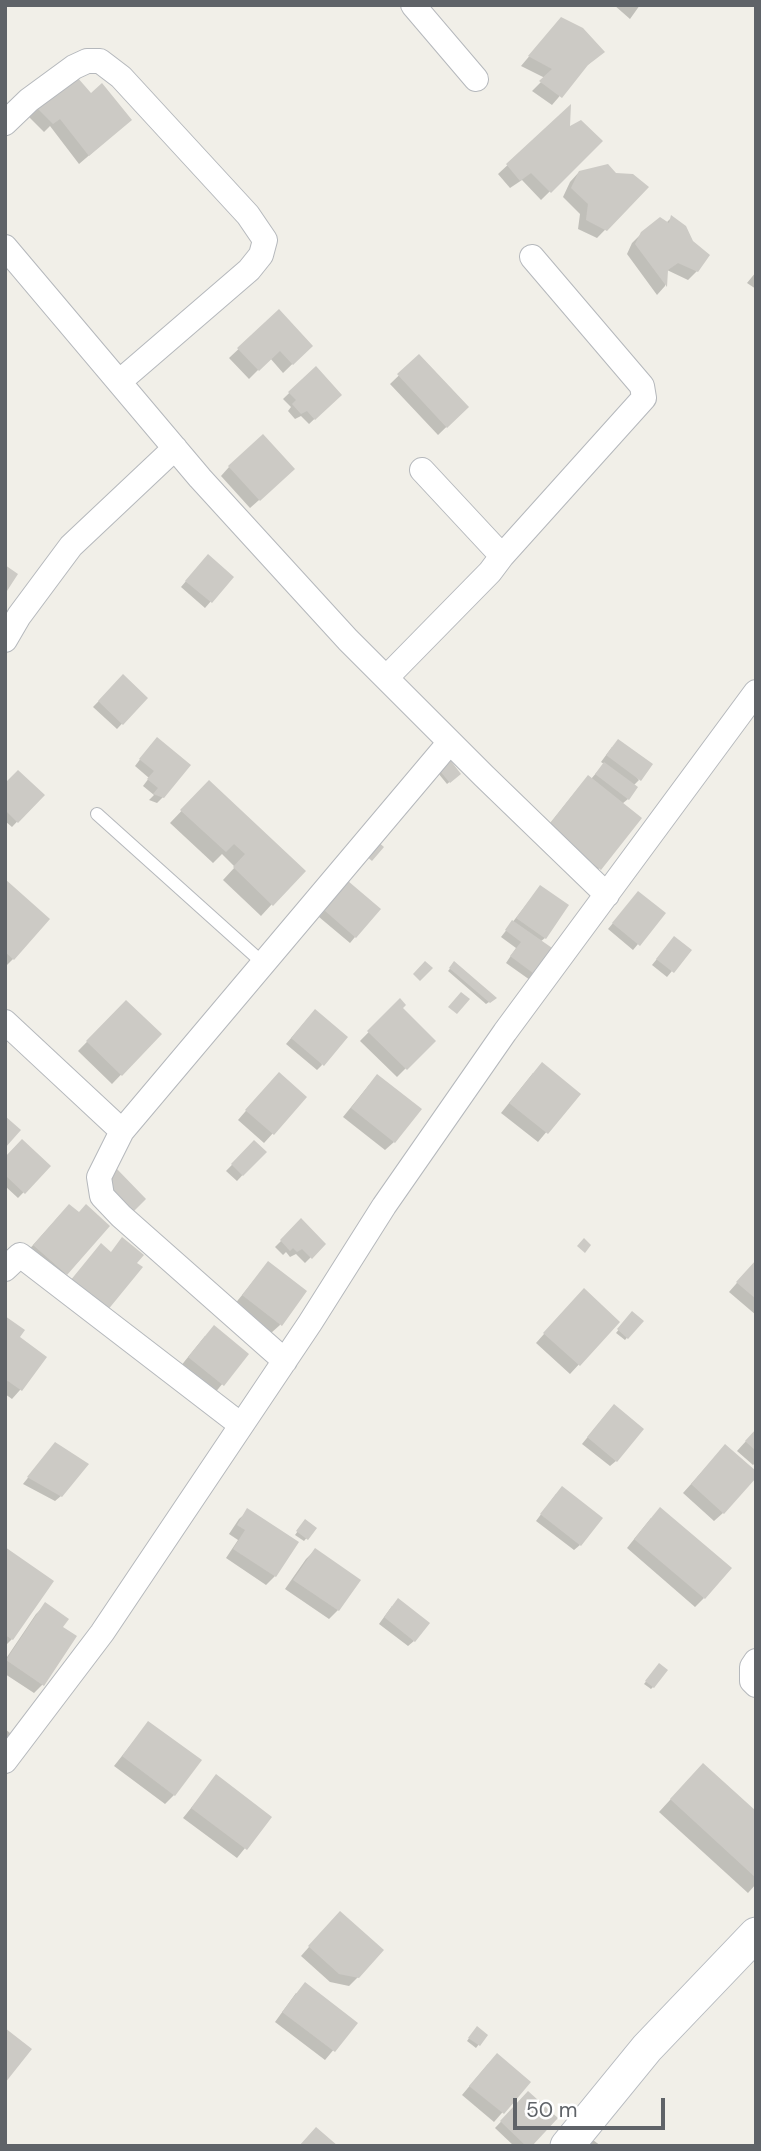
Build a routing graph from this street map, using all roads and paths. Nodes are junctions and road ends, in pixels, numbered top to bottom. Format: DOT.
graph roads {
  1 [pos="413,5"];
  2 [pos="476,79"];
  3 [pos="5,123"];
  4 [pos="5,247"];
  5 [pos="533,257"];
  6 [pos="119,382"];
  7 [pos="175,448"];
  8 [pos="422,470"];
  9 [pos="502,555"];
  10 [pos="5,640"];
  11 [pos="386,678"];
  12 [pos="756,692"];
  13 [pos="450,742"];
  14 [pos="97,814"];
  15 [pos="607,895"];
  16 [pos="264,964"];
  17 [pos="5,1022"];
  18 [pos="122,1131"];
  19 [pos="5,1269"];
  20 [pos="285,1361"];
  21 [pos="241,1425"];
  22 [pos="756,1661"];
  23 [pos="756,1685"];
  24 [pos="5,1761"];
  25 [pos="756,1934"];
  26 [pos="567,2146"];
  1 -- 2 [label="street"];
  3 -- 6 [label="street"];
  4 -- 6 [label="street"];
  5 -- 9 [label="street"];
  6 -- 7 [label="street"];
  7 -- 10 [label="street"];
  7 -- 11 [label="street"];
  8 -- 9 [label="street"];
  9 -- 11 [label="street"];
  11 -- 13 [label="street"];
  12 -- 15 [label="street"];
  13 -- 15 [label="street"];
  13 -- 16 [label="street"];
  14 -- 16 [label="lane"];
  15 -- 20 [label="street"];
  16 -- 18 [label="street"];
  17 -- 18 [label="street"];
  18 -- 20 [label="street"];
  19 -- 21 [label="street"];
  20 -- 21 [label="street"];
  21 -- 24 [label="street"];
  22 -- 23 [label="street"];
  25 -- 26 [label="street"];
}
